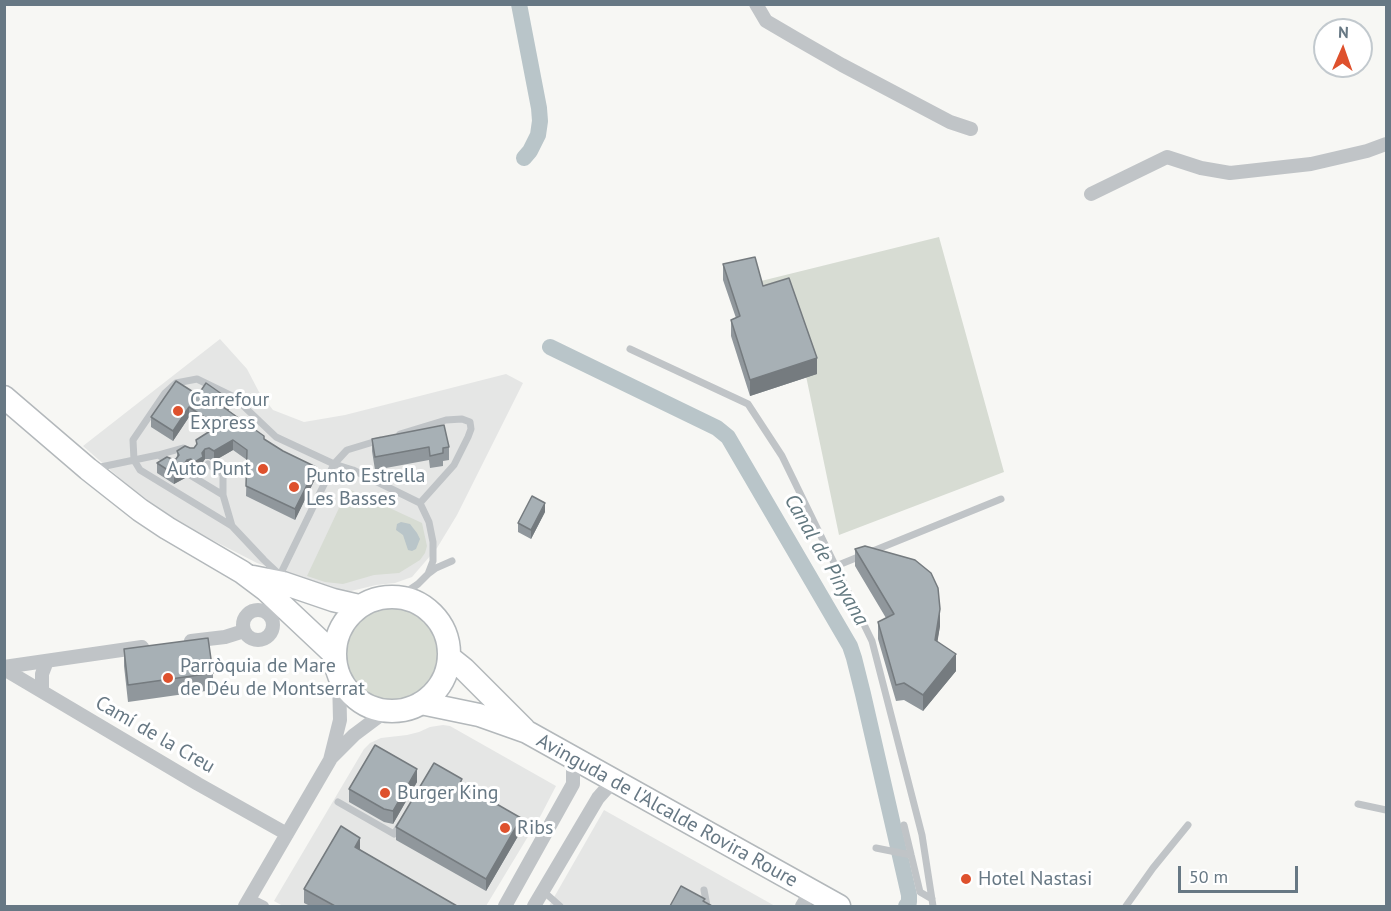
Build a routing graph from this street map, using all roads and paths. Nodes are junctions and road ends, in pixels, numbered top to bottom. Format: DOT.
graph roads {
  1 [pos="756,4"];
  2 [pos="971,129"];
  3 [pos="1386,144"];
  4 [pos="1091,194"];
  5 [pos="630,349"];
  6 [pos="4,397"];
  7 [pos="397,435"];
  8 [pos="387,438"];
  9 [pos="191,453"];
  10 [pos="158,455"];
  11 [pos="134,460"];
  12 [pos="172,464"];
  13 [pos="208,464"];
  14 [pos="334,464"];
  15 [pos="88,470"];
  16 [pos="190,475"];
  17 [pos="223,495"];
  18 [pos="1000,499"];
  19 [pos="420,503"];
  20 [pos="232,526"];
  21 [pos="452,561"];
  22 [pos="836,566"];
  23 [pos="428,574"];
  24 [pos="248,576"];
  25 [pos="282,579"];
  26 [pos="399,597"];
  27 [pos="359,606"];
  28 [pos="244,631"];
  29 [pos="174,643"];
  30 [pos="152,646"];
  31 [pos="334,654"];
  32 [pos="449,657"];
  33 [pos="47,661"];
  34 [pos="4,668"];
  35 [pos="339,676"];
  36 [pos="42,692"];
  37 [pos="421,703"];
  38 [pos="386,711"];
  39 [pos="527,732"];
  40 [pos="571,756"];
  41 [pos="330,760"];
  42 [pos="619,784"];
  43 [pos="338,802"];
  44 [pos="1358,804"];
  45 [pos="1386,810"];
  46 [pos="405,816"];
  47 [pos="904,825"];
  48 [pos="1188,825"];
  49 [pos="287,834"];
  50 [pos="876,848"];
  51 [pos="908,854"];
  52 [pos="516,886"];
  53 [pos="704,890"];
  54 [pos="543,891"];
  55 [pos="807,899"];
  56 [pos="248,903"];
  57 [pos="932,903"];
  58 [pos="507,905"];
  59 [pos="264,906"];
  60 [pos="534,906"];
  61 [pos="560,906"];
  62 [pos="707,906"];
  63 [pos="839,906"];
  64 [pos="1126,906"];
  1 -- 2 [label="street"];
  3 -- 4 [label="street"];
  5 -- 22 [label="lane"];
  6 -- 15 [label="main road"];
  7 -- 19 [label="lane"];
  8 -- 14 [label="lane"];
  9 -- 10 [label="lane"];
  10 -- 11 [label="lane"];
  10 -- 12 [label="lane"];
  11 -- 14 [label="lane"];
  11 -- 15 [label="lane"];
  11 -- 20 [label="lane"];
  13 -- 17 [label="lane"];
  14 -- 19 [label="lane"];
  14 -- 25 [label="lane"];
  15 -- 24 [label="main road"];
  16 -- 17 [label="lane"];
  17 -- 20 [label="lane"];
  18 -- 22 [label="lane"];
  19 -- 23 [label="lane"];
  20 -- 25 [label="lane"];
  21 -- 23 [label="lane"];
  22 -- 57 [label="lane"];
  23 -- 26 [label="lane"];
  24 -- 25 [label="main road"];
  24 -- 31 [label="main road"];
  25 -- 27 [label="main road"];
  26 -- 27 [label="main road"];
  26 -- 32 [label="main road"];
  27 -- 31 [label="main road"];
  28 -- 29 [label="street"];
  30 -- 33 [label="street, Camí de la Creu"];
  31 -- 35 [label="main road"];
  32 -- 37 [label="main road"];
  32 -- 39 [label="main road"];
  33 -- 34 [label="street, Camí de la Creu"];
  33 -- 36 [label="street"];
  34 -- 36 [label="street, Camí de la Creu"];
  35 -- 38 [label="main road"];
  35 -- 41 [label="street"];
  36 -- 49 [label="street, Camí de la Creu"];
  37 -- 38 [label="main road"];
  37 -- 39 [label="main road"];
  38 -- 41 [label="street"];
  39 -- 40 [label="main road, Avinguda de l'Alcalde Rovira Roure"];
  40 -- 42 [label="main road, Avinguda de l'Alcalde Rovira Roure"];
  40 -- 52 [label="street"];
  41 -- 49 [label="street"];
  42 -- 54 [label="street"];
  42 -- 55 [label="main road, Avinguda de l'Alcalde Rovira Roure"];
  43 -- 46 [label="lane"];
  44 -- 45 [label="lane"];
  47 -- 51 [label="lane"];
  48 -- 64 [label="lane"];
  49 -- 56 [label="street"];
  50 -- 51 [label="lane"];
  51 -- 57 [label="lane"];
  52 -- 58 [label="street"];
  52 -- 60 [label="street"];
  53 -- 62 [label="lane"];
  54 -- 60 [label="street"];
  54 -- 61 [label="lane"];
  55 -- 63 [label="main road, Avinguda de l'Alcalde Rovira Roure"];
  56 -- 59 [label="street"];
}
